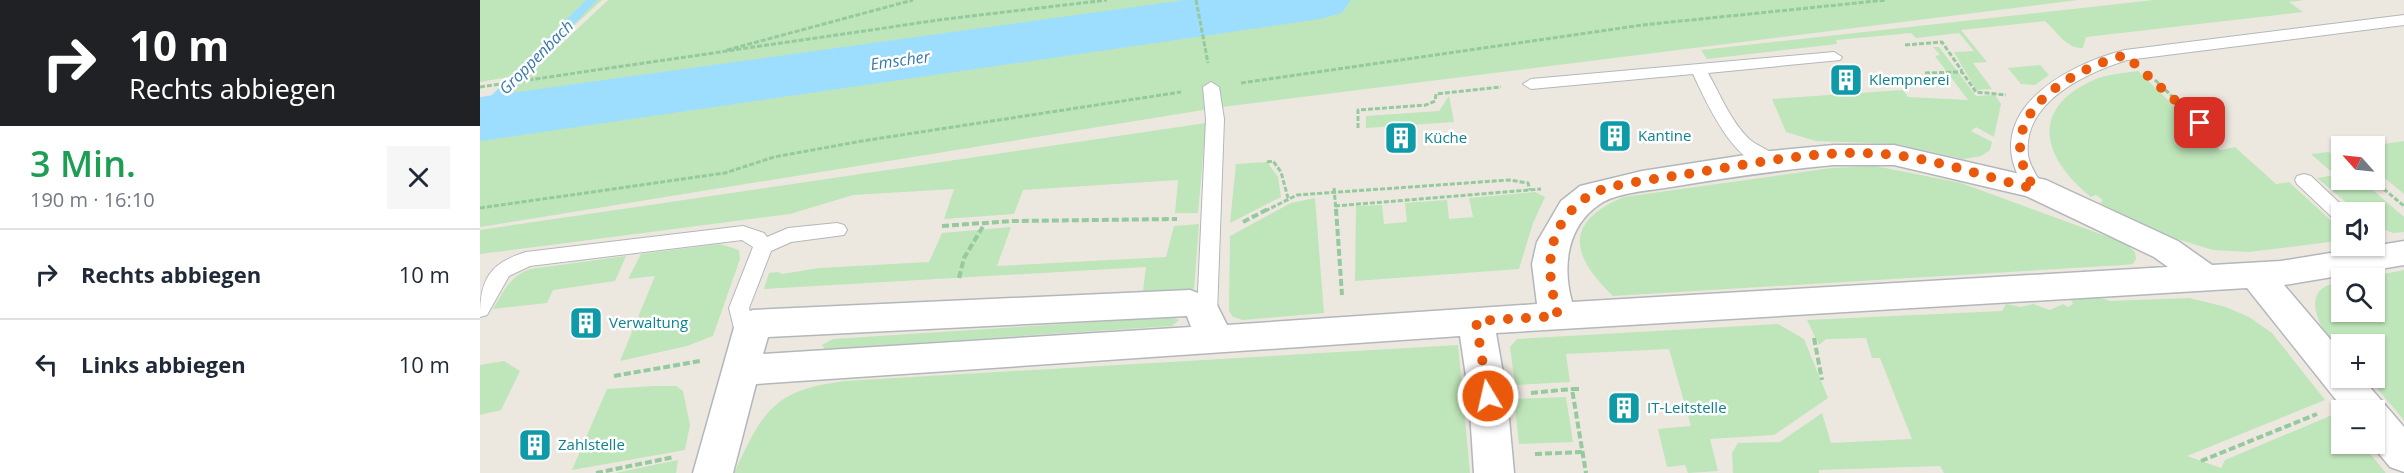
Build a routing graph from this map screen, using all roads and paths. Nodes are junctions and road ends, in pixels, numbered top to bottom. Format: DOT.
graph roads {
  1 [pos="913,0"];
  2 [pos="1107,0"];
  3 [pos="1196,0"];
  4 [pos="2404,20"];
  5 [pos="1905,45"];
  6 [pos="709,55"];
  7 [pos="2125,55"];
  8 [pos="1834,57"];
  9 [pos="1208,65"];
  10 [pos="1698,69"];
  11 [pos="1962,72"];
  12 [pos="1925,73"];
  13 [pos="1531,84"];
  14 [pos="480,87"];
  15 [pos="1211,87"];
  16 [pos="2038,105"];
  17 [pos="1358,128"];
  18 [pos="2224,138"];
  19 [pos="1771,161"];
  20 [pos="1267,162"];
  21 [pos="2304,180"];
  22 [pos="1334,188"];
  23 [pos="2035,189"];
  24 [pos="1530,190"];
  25 [pos="2385,190"];
  26 [pos="1334,194"];
  27 [pos="1591,194"];
  28 [pos="1288,198"];
  29 [pos="2331,205"];
  30 [pos="1335,206"];
  31 [pos="2404,206"];
  32 [pos="1174,219"];
  33 [pos="985,223"];
  34 [pos="942,226"];
  35 [pos="837,230"];
  36 [pos="1210,239"];
  37 [pos="763,247"];
  38 [pos="2388,252"];
  39 [pos="2256,275"];
  40 [pos="959,278"];
  41 [pos="2207,278"];
  42 [pos="480,309"];
  43 [pos="1558,316"];
  44 [pos="1476,321"];
  45 [pos="1209,327"];
  46 [pos="1345,330"];
  47 [pos="746,349"];
  48 [pos="614,376"];
  49 [pos="1579,389"];
  50 [pos="2359,400"];
  51 [pos="2331,418"];
  52 [pos="2385,432"];
  53 [pos="2404,455"];
  54 [pos="2201,460"];
  55 [pos="716,461"];
  56 [pos="596,473"];
  57 [pos="1494,473"];
  58 [pos="1586,473"];
  1 -- 6 [label="path"];
  2 -- 6 [label="path"];
  3 -- 9 [label="path"];
  4 -- 7 [label="lane"];
  5 -- 11 [label="path"];
  6 -- 14 [label="path"];
  7 -- 16 [label="lane"];
  7 -- 18 [label="path"];
  8 -- 10 [label="lane"];
  10 -- 13 [label="lane"];
  10 -- 19 [label="lane"];
  11 -- 12 [label="path"];
  11 -- 16 [label="path"];
  13 -- 17 [label="path"];
  15 -- 36 [label="lane"];
  16 -- 23 [label="lane"];
  19 -- 23 [label="street"];
  19 -- 27 [label="street"];
  20 -- 28 [label="path"];
  21 -- 29 [label="lane"];
  22 -- 26 [label="path"];
  23 -- 41 [label="street"];
  24 -- 26 [label="path"];
  24 -- 27 [label="path"];
  24 -- 30 [label="path"];
  25 -- 31 [label="path"];
  26 -- 28 [label="path"];
  26 -- 30 [label="path"];
  27 -- 43 [label="street"];
  28 -- 36 [label="path"];
  30 -- 46 [label="path"];
  32 -- 33 [label="path"];
  33 -- 34 [label="path"];
  33 -- 40 [label="path"];
  35 -- 37 [label="lane"];
  36 -- 45 [label="lane"];
  37 -- 42 [label="lane"];
  37 -- 47 [label="lane"];
  38 -- 39 [label="street"];
  39 -- 41 [label="street"];
  39 -- 50 [label="street"];
  41 -- 43 [label="street"];
  43 -- 44 [label="street"];
  44 -- 46 [label="street"];
  44 -- 57 [label="street"];
  45 -- 46 [label="street"];
  45 -- 47 [label="street"];
  45 -- 47 [label="street"];
  47 -- 48 [label="path"];
  47 -- 55 [label="street"];
  49 -- 58 [label="path"];
  51 -- 54 [label="path"];
  52 -- 53 [label="street"];
  55 -- 56 [label="path"];
}
